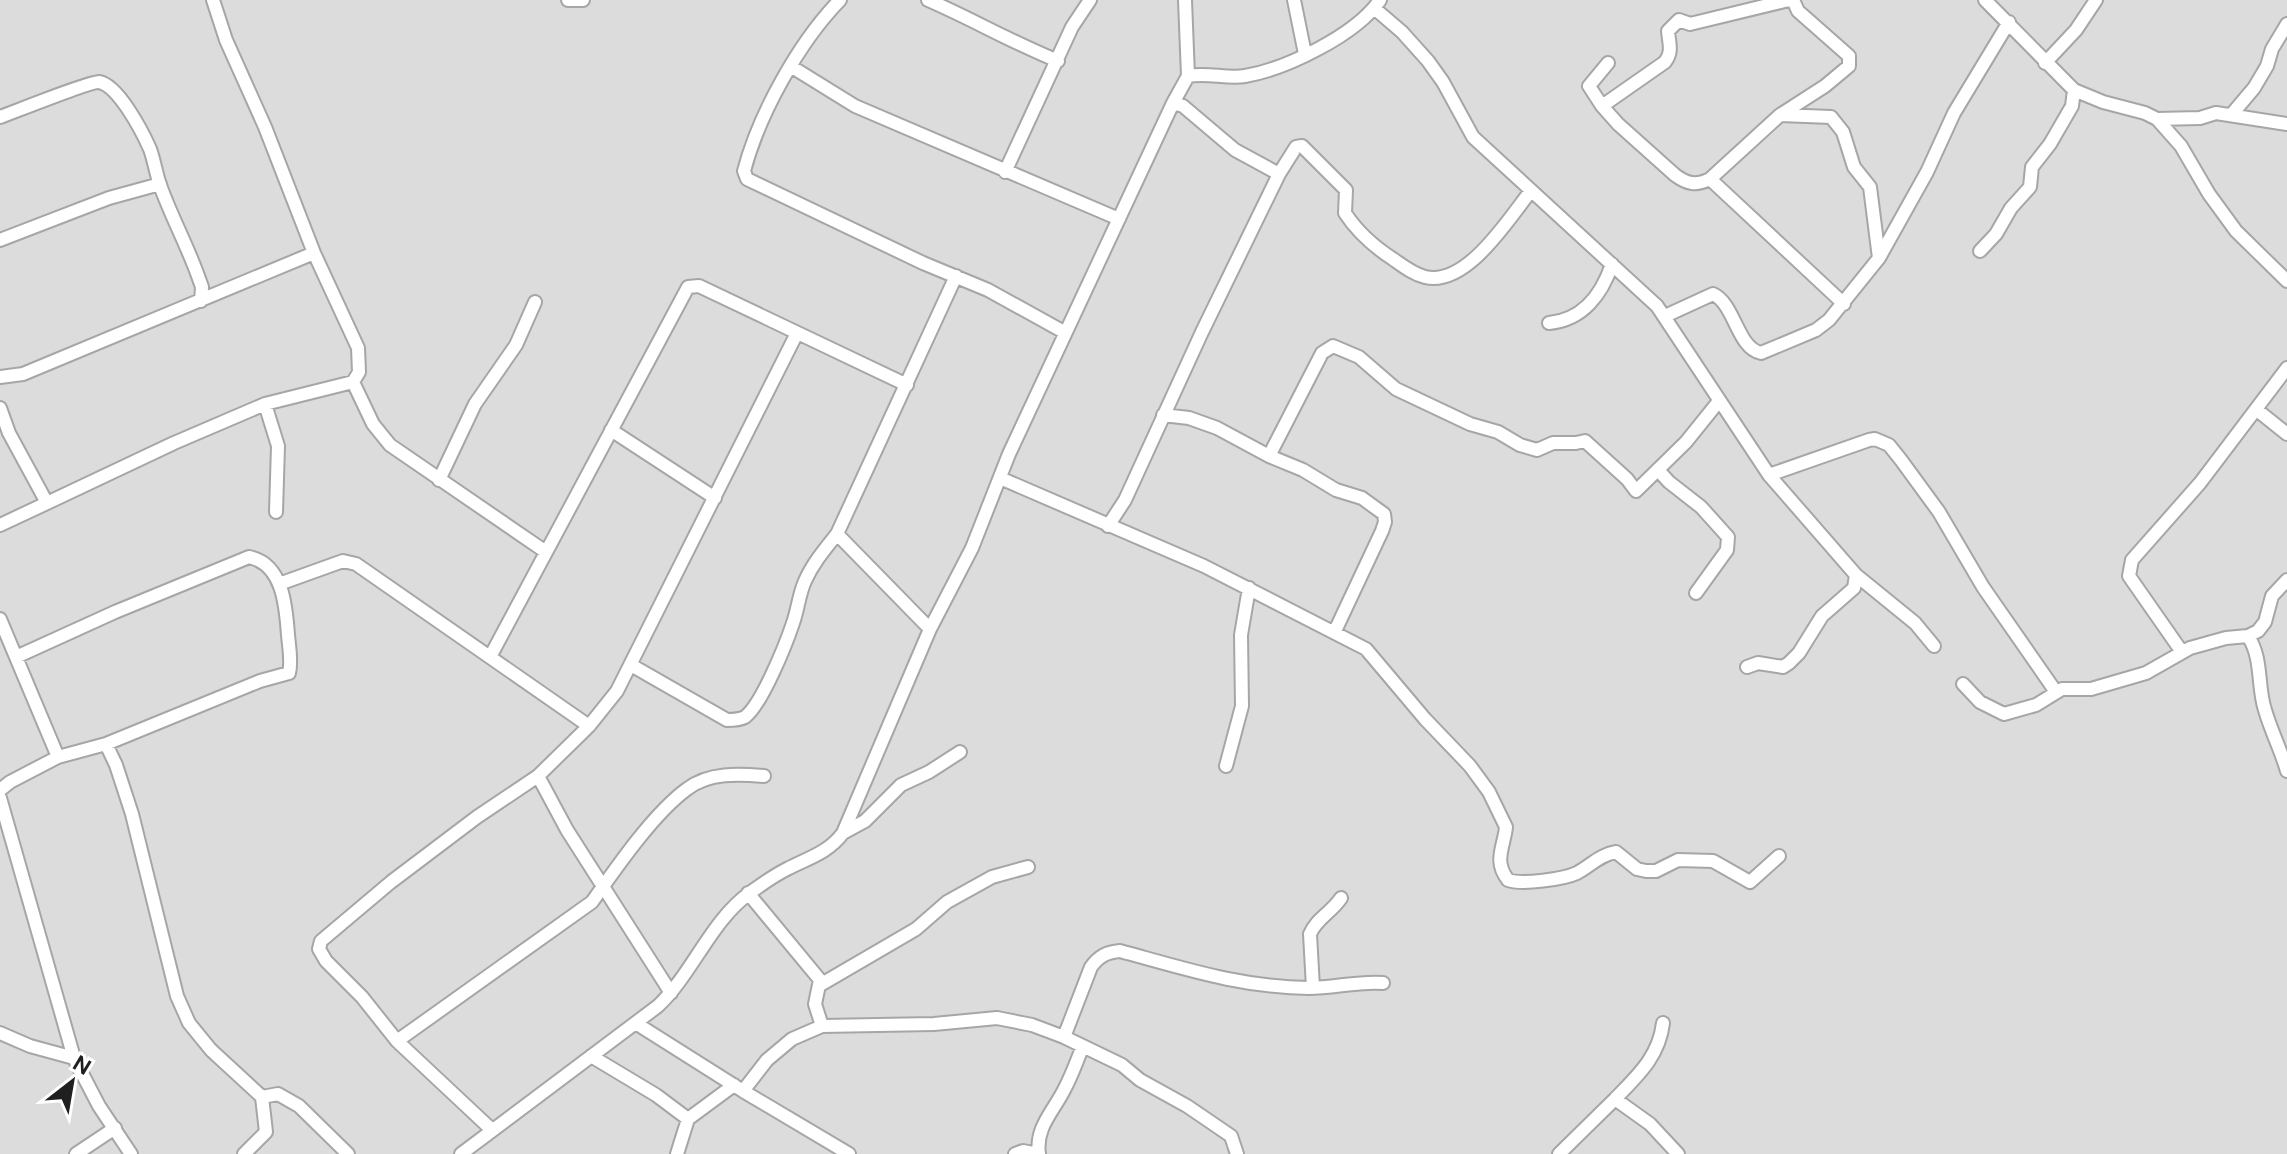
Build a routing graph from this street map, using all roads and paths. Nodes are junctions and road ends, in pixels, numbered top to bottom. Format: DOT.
graph roads {
  1 [pos="213,0"];
  2 [pos="568,0"];
  3 [pos="583,0"];
  4 [pos="840,0"];
  5 [pos="928,0"];
  6 [pos="1090,0"];
  7 [pos="1185,0"];
  8 [pos="1294,0"];
  9 [pos="1791,0"];
  10 [pos="1985,0"];
  11 [pos="2096,0"];
  12 [pos="1377,4"];
  13 [pos="2009,22"];
  14 [pos="2287,24"];
  15 [pos="1305,54"];
  16 [pos="1058,61"];
  17 [pos="1608,63"];
  18 [pos="2045,63"];
  19 [pos="792,67"];
  20 [pos="1188,76"];
  21 [pos="2074,90"];
  22 [pos="1173,103"];
  23 [pos="1602,106"];
  24 [pos="2232,114"];
  25 [pos="1780,115"];
  26 [pos="0,117"];
  27 [pos="2157,119"];
  28 [pos="2287,124"];
  29 [pos="1005,172"];
  30 [pos="1279,174"];
  31 [pos="1710,179"];
  32 [pos="160,184"];
  33 [pos="1530,192"];
  34 [pos="1119,219"];
  35 [pos="0,240"];
  36 [pos="1980,251"];
  37 [pos="314,253"];
  38 [pos="1879,258"];
  39 [pos="1612,264"];
  40 [pos="956,276"];
  41 [pos="2287,281"];
  42 [pos="205,294"];
  43 [pos="535,302"];
  44 [pos="1844,304"];
  45 [pos="1665,316"];
  46 [pos="1549,323"];
  47 [pos="1064,332"];
  48 [pos="796,335"];
  49 [pos="2287,368"];
  50 [pos="0,377"];
  51 [pos="353,382"];
  52 [pos="907,385"];
  53 [pos="1719,401"];
  54 [pos="265,404"];
  55 [pos="0,408"];
  56 [pos="2257,410"];
  57 [pos="1163,415"];
  58 [pos="611,430"];
  59 [pos="2287,434"];
  60 [pos="1269,456"];
  61 [pos="1658,470"];
  62 [pos="1769,475"];
  63 [pos="1000,478"];
  64 [pos="439,480"];
  65 [pos="715,498"];
  66 [pos="47,503"];
  67 [pos="276,512"];
  68 [pos="0,525"];
  69 [pos="1108,526"];
  70 [pos="837,534"];
  71 [pos="546,552"];
  72 [pos="1856,575"];
  73 [pos="2287,580"];
  74 [pos="279,584"];
  75 [pos="1249,588"];
  76 [pos="1696,593"];
  77 [pos="0,619"];
  78 [pos="930,629"];
  79 [pos="1335,631"];
  80 [pos="2248,636"];
  81 [pos="1934,646"];
  82 [pos="2182,652"];
  83 [pos="16,657"];
  84 [pos="490,657"];
  85 [pos="631,665"];
  86 [pos="1747,667"];
  87 [pos="1963,684"];
  88 [pos="2056,692"];
  89 [pos="589,726"];
  90 [pos="106,744"];
  91 [pos="960,752"];
  92 [pos="58,757"];
  93 [pos="1226,766"];
  94 [pos="2287,771"];
  95 [pos="538,776"];
  96 [pos="764,776"];
  97 [pos="0,790"];
  98 [pos="0,798"];
  99 [pos="843,833"];
  100 [pos="1779,856"];
  101 [pos="1028,867"];
  102 [pos="603,884"];
  103 [pos="748,893"];
  104 [pos="1341,898"];
  105 [pos="1383,983"];
  106 [pos="820,985"];
  107 [pos="1313,988"];
  108 [pos="671,993"];
  109 [pos="1663,1023"];
  110 [pos="637,1024"];
  111 [pos="822,1026"];
  112 [pos="0,1033"];
  113 [pos="1064,1037"];
  114 [pos="397,1041"];
  115 [pos="1083,1046"];
  116 [pos="591,1056"];
  117 [pos="74,1058"];
  118 [pos="738,1088"];
  119 [pos="262,1097"];
  120 [pos="1615,1099"];
  121 [pos="688,1119"];
  122 [pos="115,1128"];
  123 [pos="492,1130"];
  124 [pos="76,1154"];
  125 [pos="131,1154"];
  126 [pos="244,1154"];
  127 [pos="348,1154"];
  128 [pos="461,1154"];
  129 [pos="677,1154"];
  130 [pos="849,1154"];
  131 [pos="1015,1154"];
  132 [pos="1038,1154"];
  133 [pos="1237,1154"];
  134 [pos="1559,1154"];
  135 [pos="1678,1154"];
  1 -- 37 [label="street"];
  2 -- 3 [label="street"];
  4 -- 19 [label="street"];
  5 -- 16 [label="street"];
  6 -- 16 [label="street"];
  7 -- 20 [label="street"];
  8 -- 15 [label="street"];
  9 -- 23 [label="street"];
  9 -- 25 [label="street"];
  10 -- 13 [label="street"];
  11 -- 18 [label="street"];
  12 -- 15 [label="street"];
  12 -- 33 [label="street"];
  13 -- 18 [label="street"];
  13 -- 38 [label="street"];
  14 -- 24 [label="street"];
  15 -- 20 [label="street"];
  16 -- 29 [label="street"];
  17 -- 23 [label="street"];
  18 -- 21 [label="street"];
  19 -- 29 [label="street"];
  19 -- 40 [label="street"];
  20 -- 22 [label="street"];
  21 -- 27 [label="street"];
  21 -- 36 [label="street"];
  22 -- 30 [label="street"];
  22 -- 34 [label="street"];
  23 -- 31 [label="street"];
  24 -- 27 [label="street"];
  24 -- 28 [label="street"];
  25 -- 31 [label="street"];
  25 -- 38 [label="street"];
  26 -- 32 [label="street"];
  27 -- 41 [label="street"];
  29 -- 34 [label="street"];
  30 -- 33 [label="street"];
  30 -- 57 [label="street"];
  31 -- 44 [label="street"];
  32 -- 35 [label="street"];
  32 -- 42 [label="street"];
  33 -- 39 [label="street"];
  34 -- 47 [label="street"];
  37 -- 42 [label="street"];
  37 -- 51 [label="street"];
  38 -- 44 [label="street"];
  39 -- 45 [label="street"];
  39 -- 46 [label="street"];
  40 -- 47 [label="street"];
  40 -- 52 [label="street"];
  42 -- 50 [label="street"];
  43 -- 64 [label="street"];
  44 -- 45 [label="street"];
  45 -- 53 [label="street"];
  47 -- 63 [label="street"];
  48 -- 52 [label="street"];
  48 -- 58 [label="street"];
  48 -- 65 [label="street"];
  49 -- 56 [label="street"];
  51 -- 54 [label="street"];
  51 -- 64 [label="street"];
  52 -- 70 [label="street"];
  53 -- 61 [label="street"];
  53 -- 62 [label="street"];
  54 -- 66 [label="street"];
  54 -- 67 [label="street"];
  55 -- 66 [label="street"];
  56 -- 59 [label="street"];
  56 -- 82 [label="street"];
  57 -- 60 [label="street"];
  57 -- 69 [label="street"];
  58 -- 65 [label="street"];
  58 -- 71 [label="street"];
  60 -- 61 [label="street"];
  60 -- 79 [label="street"];
  61 -- 76 [label="street"];
  62 -- 72 [label="street"];
  62 -- 88 [label="street"];
  63 -- 69 [label="street"];
  63 -- 78 [label="street"];
  64 -- 71 [label="street"];
  65 -- 85 [label="street"];
  66 -- 68 [label="street"];
  69 -- 75 [label="street"];
  70 -- 78 [label="street"];
  70 -- 85 [label="street"];
  71 -- 84 [label="street"];
  72 -- 81 [label="street"];
  72 -- 86 [label="street"];
  73 -- 80 [label="street"];
  74 -- 83 [label="street"];
  74 -- 84 [label="street"];
  74 -- 90 [label="street"];
  75 -- 79 [label="street"];
  75 -- 93 [label="street"];
  77 -- 83 [label="street"];
  78 -- 99 [label="street"];
  79 -- 100 [label="street"];
  80 -- 82 [label="street"];
  80 -- 94 [label="street"];
  82 -- 88 [label="street"];
  83 -- 92 [label="street"];
  84 -- 89 [label="street"];
  85 -- 89 [label="street"];
  87 -- 88 [label="street"];
  89 -- 95 [label="street"];
  90 -- 92 [label="street"];
  90 -- 119 [label="street"];
  91 -- 99 [label="street"];
  92 -- 97 [label="street"];
  95 -- 102 [label="street"];
  95 -- 114 [label="street"];
  96 -- 102 [label="street"];
  98 -- 117 [label="street"];
  99 -- 103 [label="street"];
  101 -- 106 [label="street"];
  102 -- 108 [label="street"];
  102 -- 114 [label="street"];
  103 -- 106 [label="street"];
  103 -- 108 [label="street"];
  104 -- 107 [label="street"];
  105 -- 107 [label="street"];
  106 -- 111 [label="street"];
  107 -- 113 [label="street"];
  108 -- 110 [label="street"];
  109 -- 120 [label="street"];
  110 -- 116 [label="street"];
  110 -- 118 [label="street"];
  111 -- 113 [label="street"];
  111 -- 118 [label="street"];
  112 -- 117 [label="street"];
  113 -- 115 [label="street"];
  114 -- 123 [label="street"];
  115 -- 132 [label="street"];
  115 -- 133 [label="street"];
  116 -- 121 [label="street"];
  116 -- 123 [label="street"];
  117 -- 122 [label="street"];
  118 -- 121 [label="street"];
  118 -- 130 [label="street"];
  119 -- 126 [label="street"];
  119 -- 127 [label="street"];
  120 -- 134 [label="street"];
  120 -- 135 [label="street"];
  121 -- 129 [label="street"];
  122 -- 124 [label="street"];
  122 -- 125 [label="street"];
  123 -- 128 [label="street"];
  131 -- 132 [label="street"];
}
